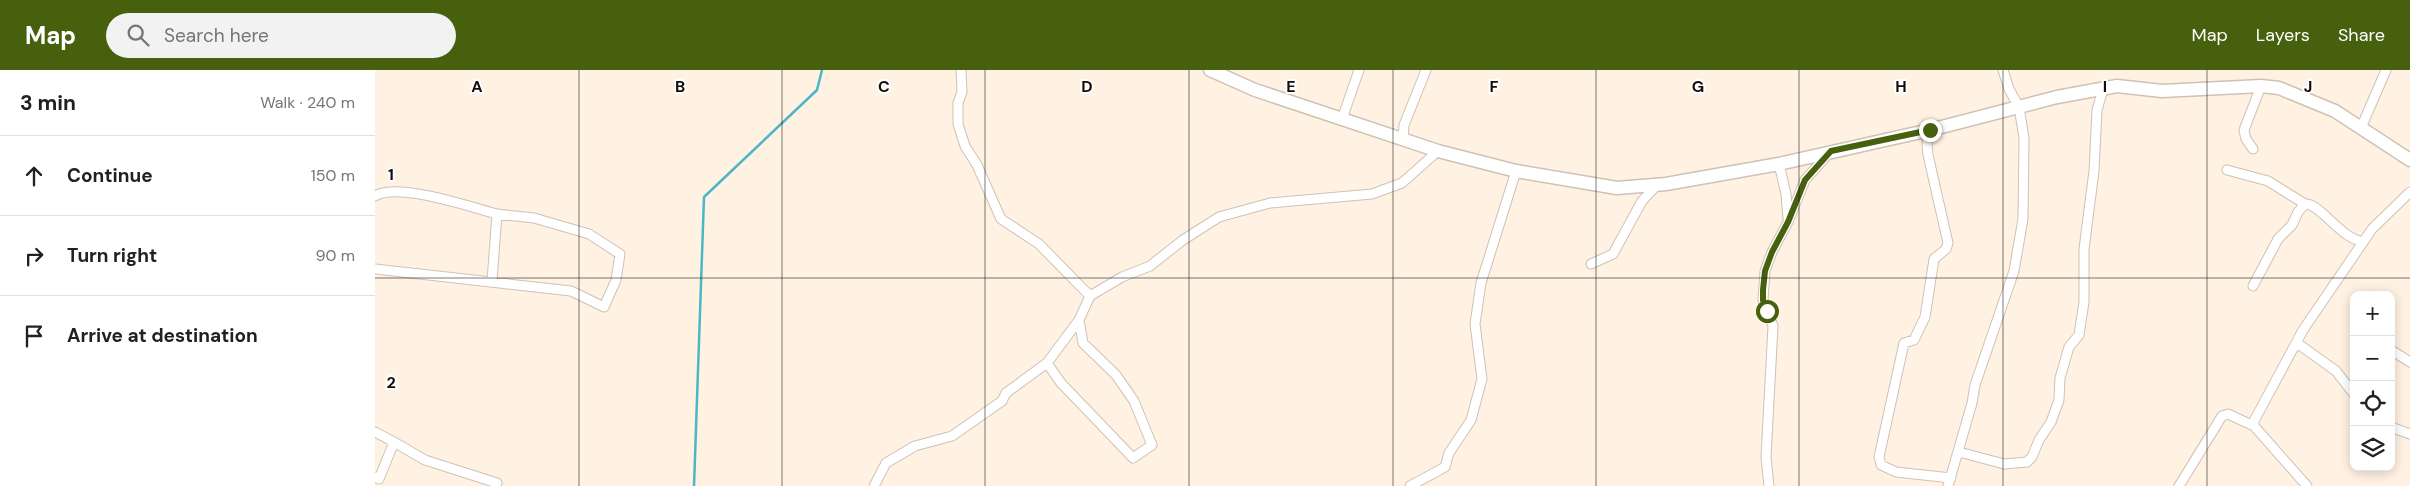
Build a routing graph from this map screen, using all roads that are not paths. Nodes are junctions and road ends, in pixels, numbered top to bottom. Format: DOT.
graph roads {
  1 [pos="961,70"];
  2 [pos="1210,70"];
  3 [pos="1359,70"];
  4 [pos="1426,70"];
  5 [pos="2003,70"];
  6 [pos="2386,70"];
  7 [pos="2261,86"];
  8 [pos="2103,89"];
  9 [pos="2019,107"];
  10 [pos="1342,119"];
  11 [pos="2361,128"];
  12 [pos="1930,130"];
  13 [pos="1403,139"];
  14 [pos="2253,149"];
  15 [pos="1438,151"];
  16 [pos="1831,151"];
  17 [pos="2410,160"];
  18 [pos="1779,164"];
  19 [pos="2227,170"];
  20 [pos="1516,171"];
  21 [pos="1657,185"];
  22 [pos="2410,192"];
  23 [pos="375,196"];
  24 [pos="2305,204"];
  25 [pos="497,214"];
  26 [pos="1788,222"];
  27 [pos="2363,242"];
  28 [pos="1591,264"];
  29 [pos="375,269"];
  30 [pos="492,281"];
  31 [pos="2253,286"];
  32 [pos="1090,296"];
  33 [pos="1079,320"];
  34 [pos="2297,343"];
  35 [pos="2395,353"];
  36 [pos="2410,362"];
  37 [pos="1047,363"];
  38 [pos="2350,389"];
  39 [pos="2254,426"];
  40 [pos="2395,429"];
  41 [pos="375,432"];
  42 [pos="2410,434"];
  43 [pos="395,442"];
  44 [pos="1959,452"];
  45 [pos="375,477"];
  46 [pos="1949,482"];
  47 [pos="497,483"];
  48 [pos="874,486"];
  49 [pos="1410,486"];
  50 [pos="1769,486"];
  51 [pos="2179,486"];
  52 [pos="2307,486"];
  1 -- 32 [label="street"];
  2 -- 10 [label="street"];
  3 -- 10 [label="street"];
  4 -- 13 [label="street"];
  5 -- 9 [label="street"];
  6 -- 11 [label="street"];
  7 -- 8 [label="street"];
  7 -- 11 [label="street"];
  7 -- 14 [label="street"];
  8 -- 9 [label="street"];
  8 -- 44 [label="street"];
  9 -- 12 [label="street"];
  9 -- 44 [label="street"];
  10 -- 13 [label="street"];
  11 -- 17 [label="street"];
  12 -- 16 [label="street"];
  12 -- 46 [label="street"];
  13 -- 15 [label="street"];
  15 -- 20 [label="street"];
  15 -- 32 [label="street"];
  16 -- 18 [label="street"];
  16 -- 26 [label="street"];
  18 -- 21 [label="street"];
  18 -- 26 [label="street"];
  19 -- 24 [label="street"];
  20 -- 21 [label="street"];
  20 -- 49 [label="street"];
  21 -- 28 [label="street"];
  22 -- 27 [label="street"];
  23 -- 25 [label="street"];
  24 -- 27 [label="street"];
  24 -- 31 [label="street"];
  25 -- 30 [label="street"];
  25 -- 30 [label="street"];
  26 -- 50 [label="street"];
  27 -- 34 [label="street"];
  29 -- 30 [label="street"];
  32 -- 33 [label="street"];
  33 -- 37 [label="street"];
  33 -- 37 [label="street"];
  34 -- 38 [label="street"];
  34 -- 39 [label="street"];
  35 -- 36 [label="street"];
  37 -- 48 [label="street"];
  39 -- 51 [label="street"];
  39 -- 52 [label="street"];
  40 -- 42 [label="street"];
  41 -- 43 [label="street"];
  43 -- 45 [label="street"];
  43 -- 47 [label="street"];
  44 -- 46 [label="street"];
}
